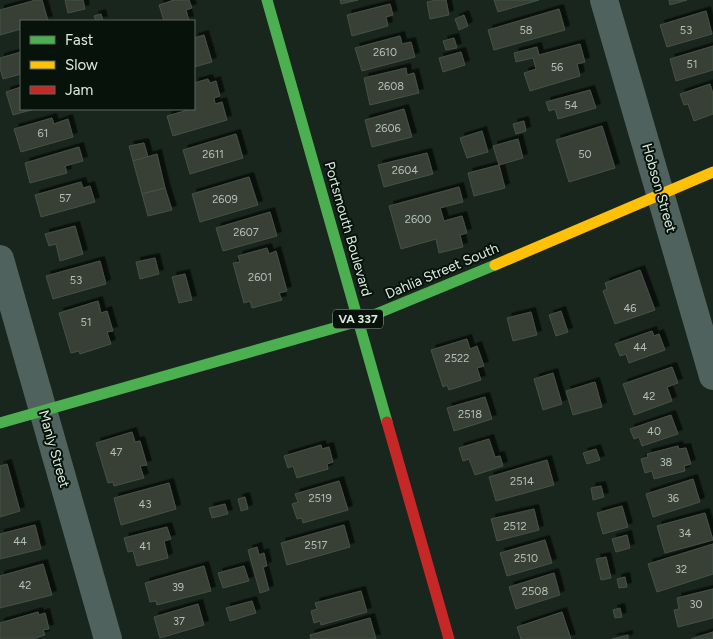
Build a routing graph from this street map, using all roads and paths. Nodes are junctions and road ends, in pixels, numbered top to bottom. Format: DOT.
graph roads {
  1 [pos="267,0"];
  2 [pos="604,0"];
  3 [pos="713,172"];
  4 [pos="662,195"];
  5 [pos="0,259"];
  6 [pos="358,321"];
  7 [pos="713,376"];
  8 [pos="43,411"];
  9 [pos="0,423"];
  10 [pos="108,639"];
  11 [pos="449,639"];
  1 -- 6 [label="street, Portsmouth Boulevard / VA 337"];
  2 -- 4 [label="street, Hobson Street"];
  3 -- 4 [label="street, Dahlia Street South"];
  4 -- 6 [label="street, Dahlia Street South"];
  4 -- 7 [label="street, Hobson Street"];
  5 -- 8 [label="street, Manly Street"];
  6 -- 8 [label="street, Dahlia Street South"];
  6 -- 11 [label="street, Portsmouth Boulevard / VA 337"];
  8 -- 9 [label="street, Dahlia Street South"];
  8 -- 10 [label="street, Manly Street"];
}
